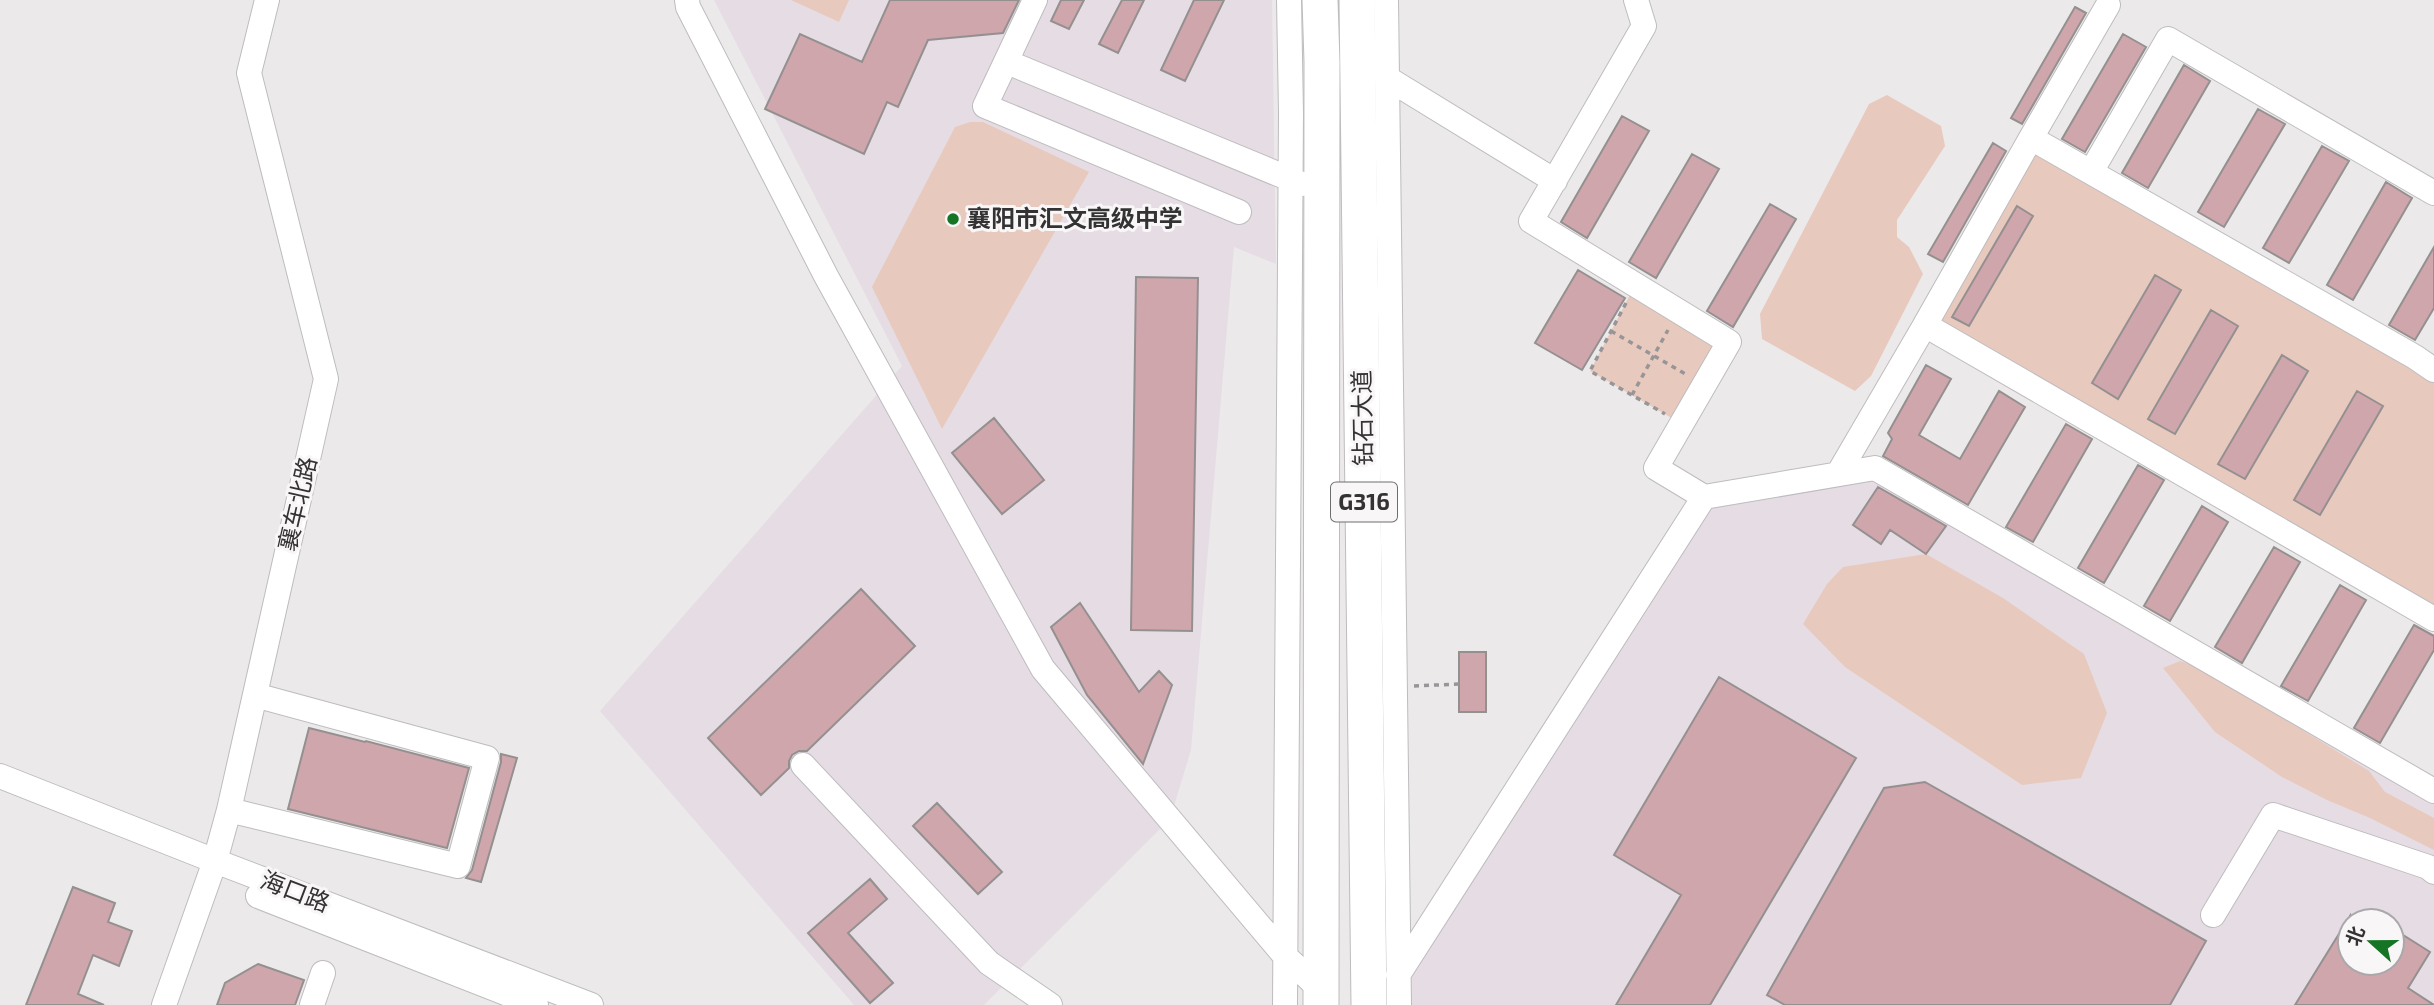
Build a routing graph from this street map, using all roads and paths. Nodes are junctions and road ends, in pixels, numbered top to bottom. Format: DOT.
graph roads {
  1 [pos="267,0"];
  2 [pos="687,0"];
  3 [pos="1035,0"];
  4 [pos="1289,0"];
  5 [pos="1320,0"];
  6 [pos="1357,0"];
  7 [pos="1386,0"];
  8 [pos="1636,0"];
  9 [pos="2108,5"];
  10 [pos="1007,62"];
  11 [pos="1387,78"];
  12 [pos="2031,138"];
  13 [pos="2091,172"];
  14 [pos="1291,179"];
  15 [pos="1555,181"];
  16 [pos="2434,193"];
  17 [pos="1322,194"];
  18 [pos="1239,212"];
  19 [pos="1635,285"];
  20 [pos="1679,311"];
  21 [pos="1925,325"];
  22 [pos="1611,331"];
  23 [pos="1653,355"];
  24 [pos="2431,361"];
  25 [pos="1704,384"];
  26 [pos="1632,396"];
  27 [pos="1682,424"];
  28 [pos="1838,474"];
  29 [pos="1704,497"];
  30 [pos="2434,619"];
  31 [pos="1459,684"];
  32 [pos="1395,687"];
  33 [pos="255,695"];
  34 [pos="803,765"];
  35 [pos="0,776"];
  36 [pos="2434,791"];
  37 [pos="0,794"];
  38 [pos="229,810"];
  39 [pos="212,869"];
  40 [pos="2434,872"];
  41 [pos="2213,915"];
  42 [pos="1285,956"];
  43 [pos="324,973"];
  44 [pos="1398,975"];
  45 [pos="510,992"];
  46 [pos="1321,998"];
  47 [pos="163,1005"];
  48 [pos="312,1005"];
  49 [pos="536,1005"];
  50 [pos="591,1005"];
  51 [pos="1050,1005"];
  52 [pos="1285,1005"];
  53 [pos="1369,1005"];
  54 [pos="1399,1005"];
  1 -- 33 [label="street, 襄车北路"];
  2 -- 42 [label="street"];
  3 -- 10 [label="street"];
  4 -- 14 [label="street"];
  5 -- 17 [label="highway, 钻石大道 / G316"];
  6 -- 53 [label="highway, 钻石大道 / G316"];
  7 -- 11 [label="street"];
  8 -- 15 [label="street"];
  9 -- 12 [label="street"];
  10 -- 14 [label="street"];
  10 -- 18 [label="street"];
  11 -- 15 [label="street"];
  11 -- 32 [label="street"];
  12 -- 13 [label="street"];
  12 -- 21 [label="street"];
  13 -- 16 [label="street"];
  13 -- 24 [label="street"];
  14 -- 17 [label="street"];
  14 -- 42 [label="street"];
  15 -- 19 [label="street"];
  17 -- 46 [label="highway, 钻石大道 / G316"];
  19 -- 20 [label="street"];
  19 -- 22 [label="path"];
  20 -- 23 [label="path"];
  20 -- 25 [label="street"];
  21 -- 28 [label="street"];
  21 -- 30 [label="street"];
  22 -- 23 [label="path"];
  22 -- 26 [label="path"];
  23 -- 25 [label="path"];
  23 -- 26 [label="path"];
  25 -- 27 [label="street"];
  26 -- 27 [label="path"];
  27 -- 29 [label="street"];
  28 -- 29 [label="street"];
  28 -- 36 [label="street"];
  29 -- 44 [label="street"];
  31 -- 32 [label="path"];
  32 -- 44 [label="street"];
  33 -- 38 [label="street, 襄车北路"];
  33 -- 38 [label="street"];
  34 -- 51 [label="street"];
  35 -- 39 [label="street, 海口路"];
  37 -- 39 [label="street, 海口路"];
  38 -- 39 [label="street, 襄车北路"];
  39 -- 45 [label="street, 海口路"];
  39 -- 47 [label="street, 襄车北路"];
  40 -- 41 [label="street"];
  42 -- 46 [label="street"];
  42 -- 52 [label="street"];
  43 -- 48 [label="street"];
  44 -- 54 [label="street"];
  45 -- 49 [label="street, 海口路"];
  45 -- 50 [label="street, 海口路"];
}
